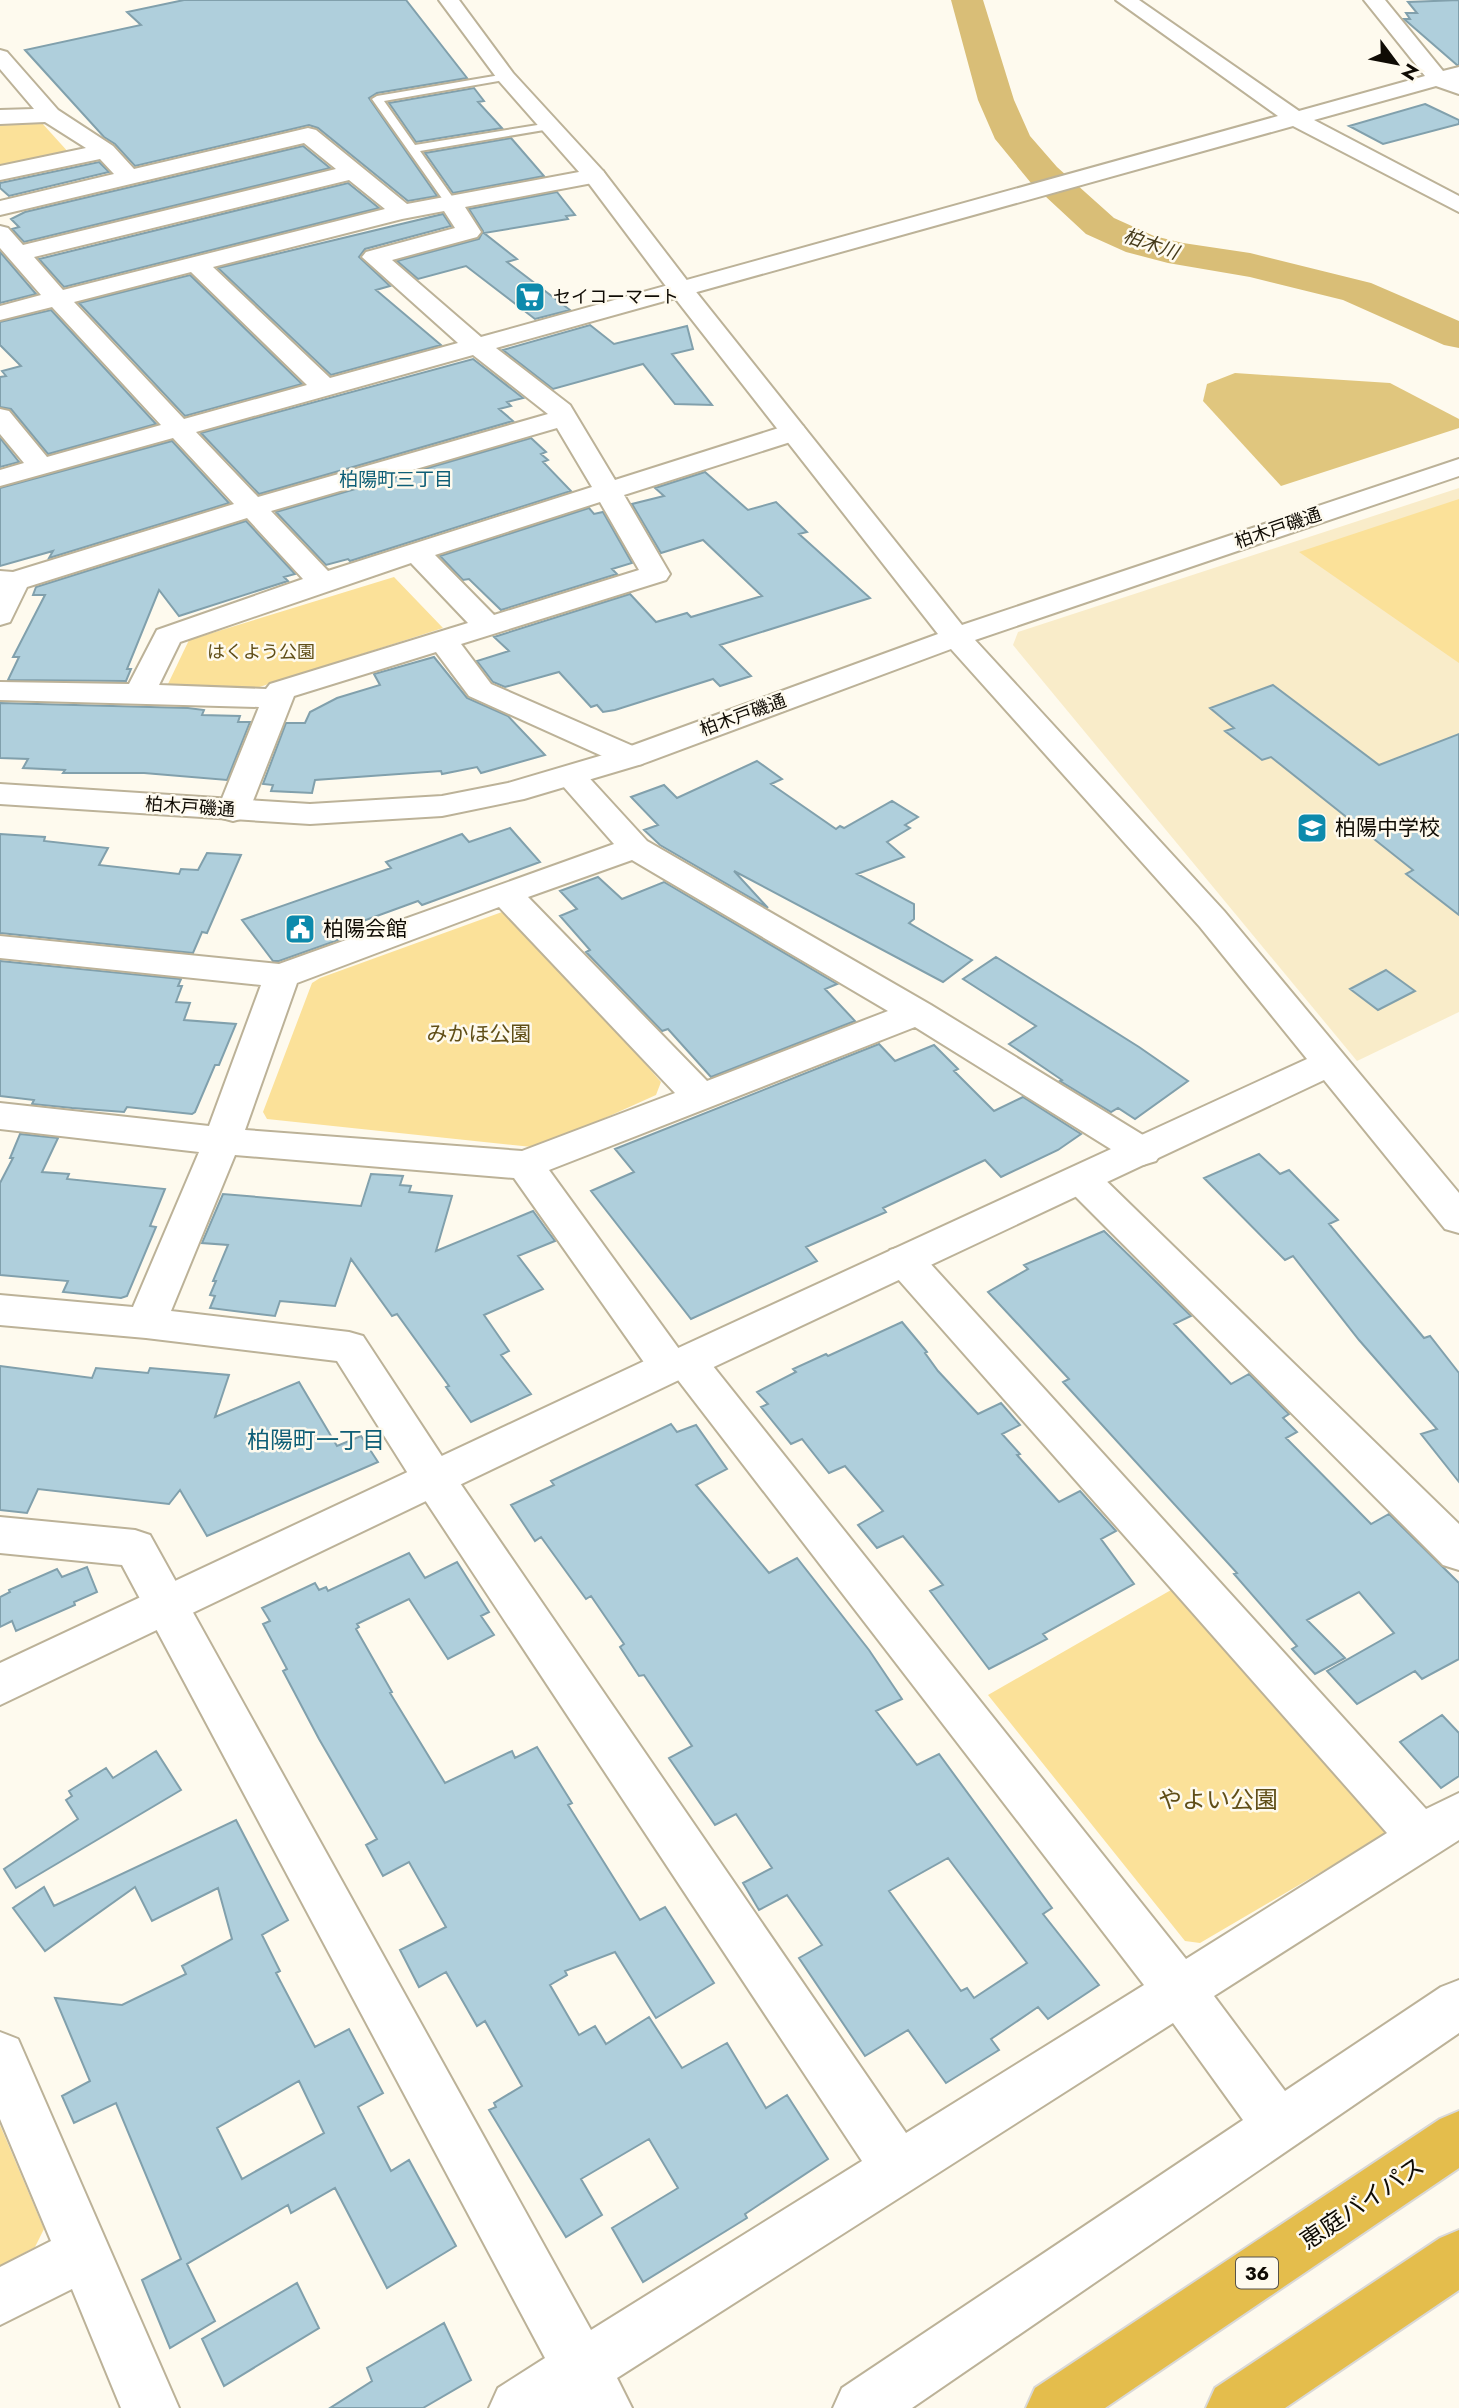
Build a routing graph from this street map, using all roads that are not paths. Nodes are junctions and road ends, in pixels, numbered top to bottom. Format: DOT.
graph roads {
  1 [pos="450,0"];
  2 [pos="1126,0"];
  3 [pos="1374,0"];
  4 [pos="4,66"];
  5 [pos="1448,76"];
  6 [pos="506,77"];
  7 [pos="1459,89"];
  8 [pos="50,115"];
  9 [pos="0,117"];
  10 [pos="1296,119"];
  11 [pos="550,126"];
  12 [pos="414,149"];
  13 [pos="105,151"];
  14 [pos="353,172"];
  15 [pos="0,173"];
  16 [pos="595,176"];
  17 [pos="130,177"];
  18 [pos="450,202"];
  19 [pos="1459,205"];
  20 [pos="0,208"];
  21 [pos="402,212"];
  22 [pos="0,233"];
  23 [pos="19,253"];
  24 [pos="197,265"];
  25 [pos="680,288"];
  26 [pos="57,298"];
  27 [pos="0,313"];
  28 [pos="476,345"];
  29 [pos="324,387"];
  30 [pos="565,417"];
  31 [pos="2,424"];
  32 [pos="179,427"];
  33 [pos="794,432"];
  34 [pos="41,467"];
  35 [pos="1459,467"];
  36 [pos="0,478"];
  37 [pos="606,491"];
  38 [pos="254,507"];
  39 [pos="416,552"];
  40 [pos="8,581"];
  41 [pos="322,582"];
  42 [pos="0,616"];
  43 [pos="488,626"];
  44 [pos="956,637"];
  45 [pos="442,640"];
  46 [pos="0,691"];
  47 [pos="140,692"];
  48 [pos="277,699"];
  49 [pos="631,757"];
  50 [pos="571,777"];
  51 [pos="0,794"];
  52 [pos="233,811"];
  53 [pos="635,848"];
  54 [pos="505,893"];
  55 [pos="0,947"];
  56 [pos="282,976"];
  57 [pos="918,1013"];
  58 [pos="1329,1063"];
  59 [pos="702,1098"];
  60 [pos="0,1116"];
  61 [pos="222,1141"];
  62 [pos="1143,1152"];
  63 [pos="525,1165"];
  64 [pos="1082,1180"];
  65 [pos="1459,1219"];
  66 [pos="904,1259"];
  67 [pos="0,1310"];
  68 [pos="146,1323"];
  69 [pos="678,1365"];
  70 [pos="434,1479"];
  71 [pos="0,1535"];
  72 [pos="1454,1539"];
  73 [pos="167,1607"];
  74 [pos="0,1685"];
  75 [pos="1440,1825"];
  76 [pos="1180,1991"];
  77 [pos="1459,2004"];
  78 [pos="0,2057"];
  79 [pos="1279,2126"];
  80 [pos="1459,2137"];
  81 [pos="897,2167"];
  82 [pos="83,2254"];
  83 [pos="1459,2257"];
  84 [pos="0,2297"];
  85 [pos="593,2388"];
  86 [pos="150,2408"];
  87 [pos="518,2408"];
  88 [pos="862,2408"];
  89 [pos="1055,2408"];
  90 [pos="1235,2408"];
  1 -- 6 [label="street"];
  2 -- 10 [label="street"];
  3 -- 5 [label="street"];
  4 -- 8 [label="street"];
  5 -- 7 [label="street"];
  5 -- 10 [label="street"];
  6 -- 11 [label="street"];
  6 -- 12 [label="lane"];
  8 -- 9 [label="street"];
  8 -- 13 [label="street"];
  10 -- 19 [label="street"];
  10 -- 25 [label="street"];
  11 -- 12 [label="lane"];
  11 -- 16 [label="street"];
  12 -- 18 [label="lane"];
  13 -- 15 [label="street"];
  13 -- 17 [label="street"];
  14 -- 17 [label="street"];
  14 -- 21 [label="street"];
  14 -- 23 [label="street"];
  16 -- 18 [label="street"];
  16 -- 25 [label="street"];
  17 -- 20 [label="street"];
  18 -- 21 [label="street"];
  18 -- 28 [label="street"];
  21 -- 24 [label="street"];
  22 -- 23 [label="street"];
  23 -- 26 [label="street"];
  24 -- 26 [label="street"];
  24 -- 29 [label="street"];
  25 -- 28 [label="street"];
  25 -- 33 [label="street"];
  26 -- 27 [label="street"];
  26 -- 32 [label="street"];
  28 -- 29 [label="street"];
  28 -- 30 [label="street"];
  29 -- 32 [label="street"];
  30 -- 37 [label="street"];
  30 -- 38 [label="street"];
  31 -- 34 [label="street"];
  32 -- 34 [label="street"];
  32 -- 38 [label="street"];
  33 -- 37 [label="street"];
  33 -- 44 [label="street"];
  34 -- 36 [label="street"];
  35 -- 44 [label="street, 柏木戸磯通"];
  37 -- 39 [label="street"];
  37 -- 43 [label="street"];
  38 -- 40 [label="street"];
  38 -- 41 [label="street"];
  39 -- 41 [label="street"];
  39 -- 43 [label="street"];
  40 -- 42 [label="street"];
  41 -- 47 [label="street"];
  43 -- 45 [label="street"];
  44 -- 49 [label="street, 柏木戸磯通"];
  44 -- 58 [label="street"];
  45 -- 48 [label="street"];
  45 -- 49 [label="street"];
  46 -- 47 [label="street"];
  47 -- 48 [label="street"];
  48 -- 52 [label="street"];
  49 -- 50 [label="street, 柏木戸磯通"];
  50 -- 52 [label="street, 柏木戸磯通"];
  50 -- 53 [label="street"];
  51 -- 52 [label="street, 柏木戸磯通"];
  53 -- 54 [label="street"];
  53 -- 57 [label="street"];
  54 -- 56 [label="street"];
  54 -- 59 [label="street"];
  55 -- 56 [label="street"];
  56 -- 61 [label="street"];
  57 -- 59 [label="street"];
  57 -- 62 [label="street"];
  58 -- 62 [label="street"];
  58 -- 65 [label="street"];
  59 -- 63 [label="street"];
  60 -- 61 [label="street"];
  61 -- 63 [label="street"];
  61 -- 68 [label="street"];
  62 -- 64 [label="street"];
  63 -- 69 [label="street"];
  64 -- 66 [label="street"];
  64 -- 72 [label="street"];
  66 -- 69 [label="street"];
  66 -- 75 [label="street"];
  67 -- 68 [label="street"];
  68 -- 70 [label="street"];
  69 -- 70 [label="street"];
  69 -- 76 [label="street"];
  70 -- 73 [label="street"];
  70 -- 81 [label="street"];
  71 -- 73 [label="street"];
  73 -- 74 [label="street"];
  73 -- 85 [label="street"];
  75 -- 76 [label="street"];
  76 -- 79 [label="street"];
  76 -- 81 [label="street"];
  77 -- 79 [label="street"];
  78 -- 82 [label="street"];
  79 -- 88 [label="street"];
  80 -- 89 [label="highway, 恵庭バイパス / 36"];
  81 -- 85 [label="street"];
  82 -- 84 [label="street"];
  82 -- 86 [label="street"];
  83 -- 90 [label="highway"];
  85 -- 87 [label="street"];
}
